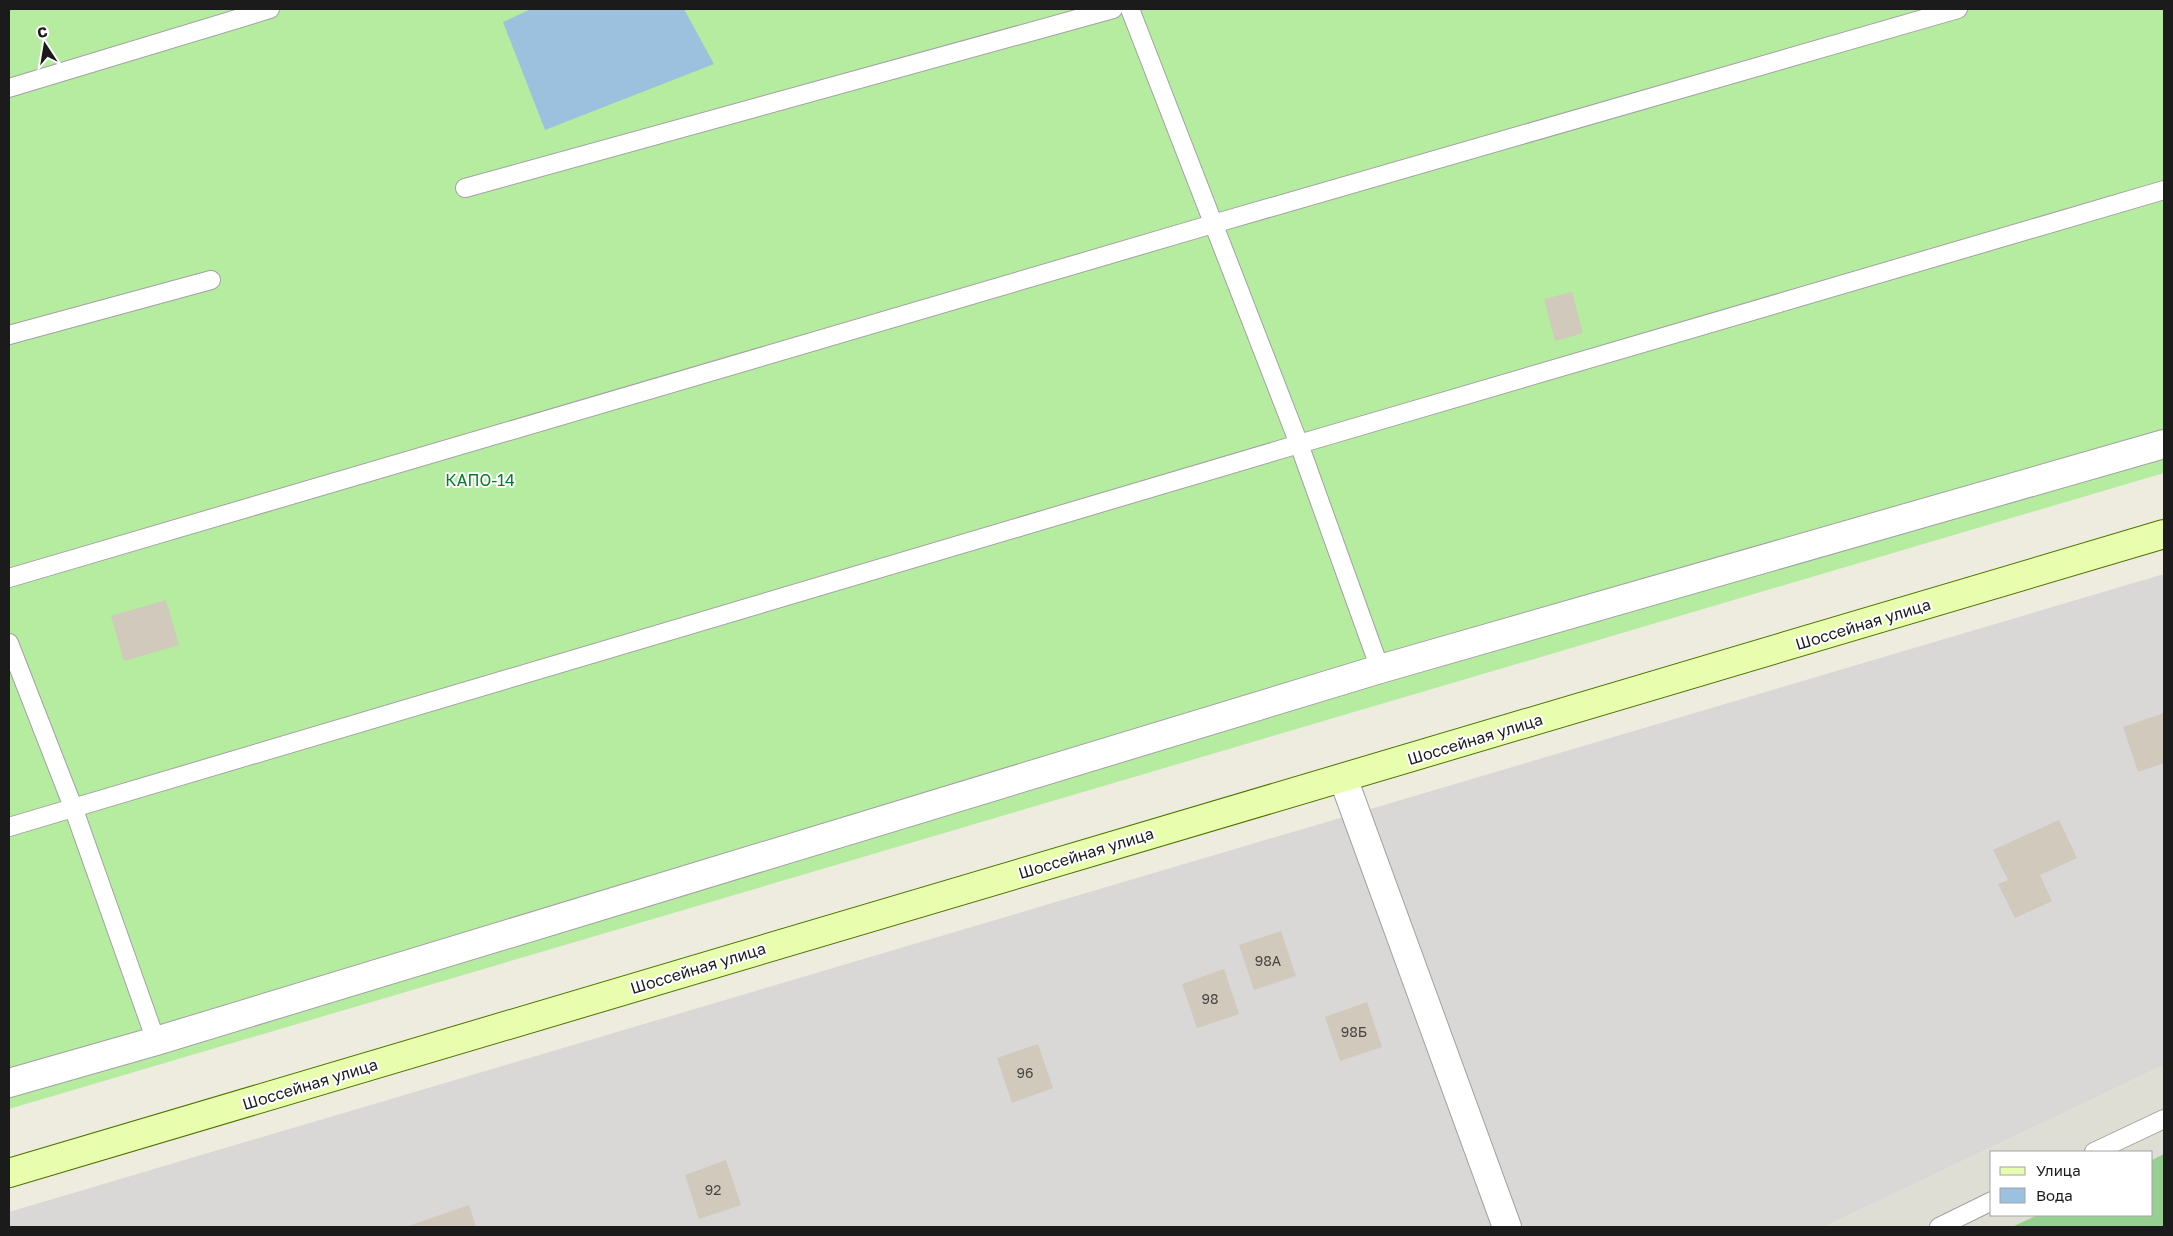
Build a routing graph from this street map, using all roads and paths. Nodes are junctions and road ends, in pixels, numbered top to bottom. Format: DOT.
graph roads {
  1 [pos="270,9"];
  2 [pos="1113,9"];
  3 [pos="1130,9"];
  4 [pos="1958,9"];
  5 [pos="9,88"];
  6 [pos="465,188"];
  7 [pos="2164,190"];
  8 [pos="1214,224"];
  9 [pos="211,280"];
  10 [pos="9,335"];
  11 [pos="1299,444"];
  12 [pos="2164,444"];
  13 [pos="2164,534"];
  14 [pos="9,578"];
  15 [pos="9,643"];
  16 [pos="1380,670"];
  17 [pos="1343,778"];
  18 [pos="74,806"];
  19 [pos="9,826"];
  20 [pos="156,1040"];
  21 [pos="9,1083"];
  22 [pos="2164,1119"];
  23 [pos="2096,1151"];
  24 [pos="9,1173"];
  25 [pos="1990,1202"];
  26 [pos="1507,1227"];
  27 [pos="1939,1227"];
  1 -- 5 [label="lane"];
  2 -- 6 [label="lane"];
  3 -- 8 [label="lane"];
  4 -- 8 [label="lane"];
  7 -- 11 [label="lane"];
  8 -- 11 [label="lane"];
  8 -- 14 [label="lane"];
  9 -- 10 [label="lane"];
  11 -- 16 [label="lane"];
  11 -- 18 [label="lane"];
  12 -- 16 [label="street"];
  13 -- 17 [label="street, Шоссейная улица"];
  15 -- 18 [label="lane"];
  16 -- 20 [label="street"];
  17 -- 24 [label="street, Шоссейная улица"];
  17 -- 26 [label="street"];
  18 -- 19 [label="lane"];
  18 -- 20 [label="lane"];
  20 -- 21 [label="street"];
  22 -- 23 [label="lane"];
  25 -- 27 [label="lane"];
}
